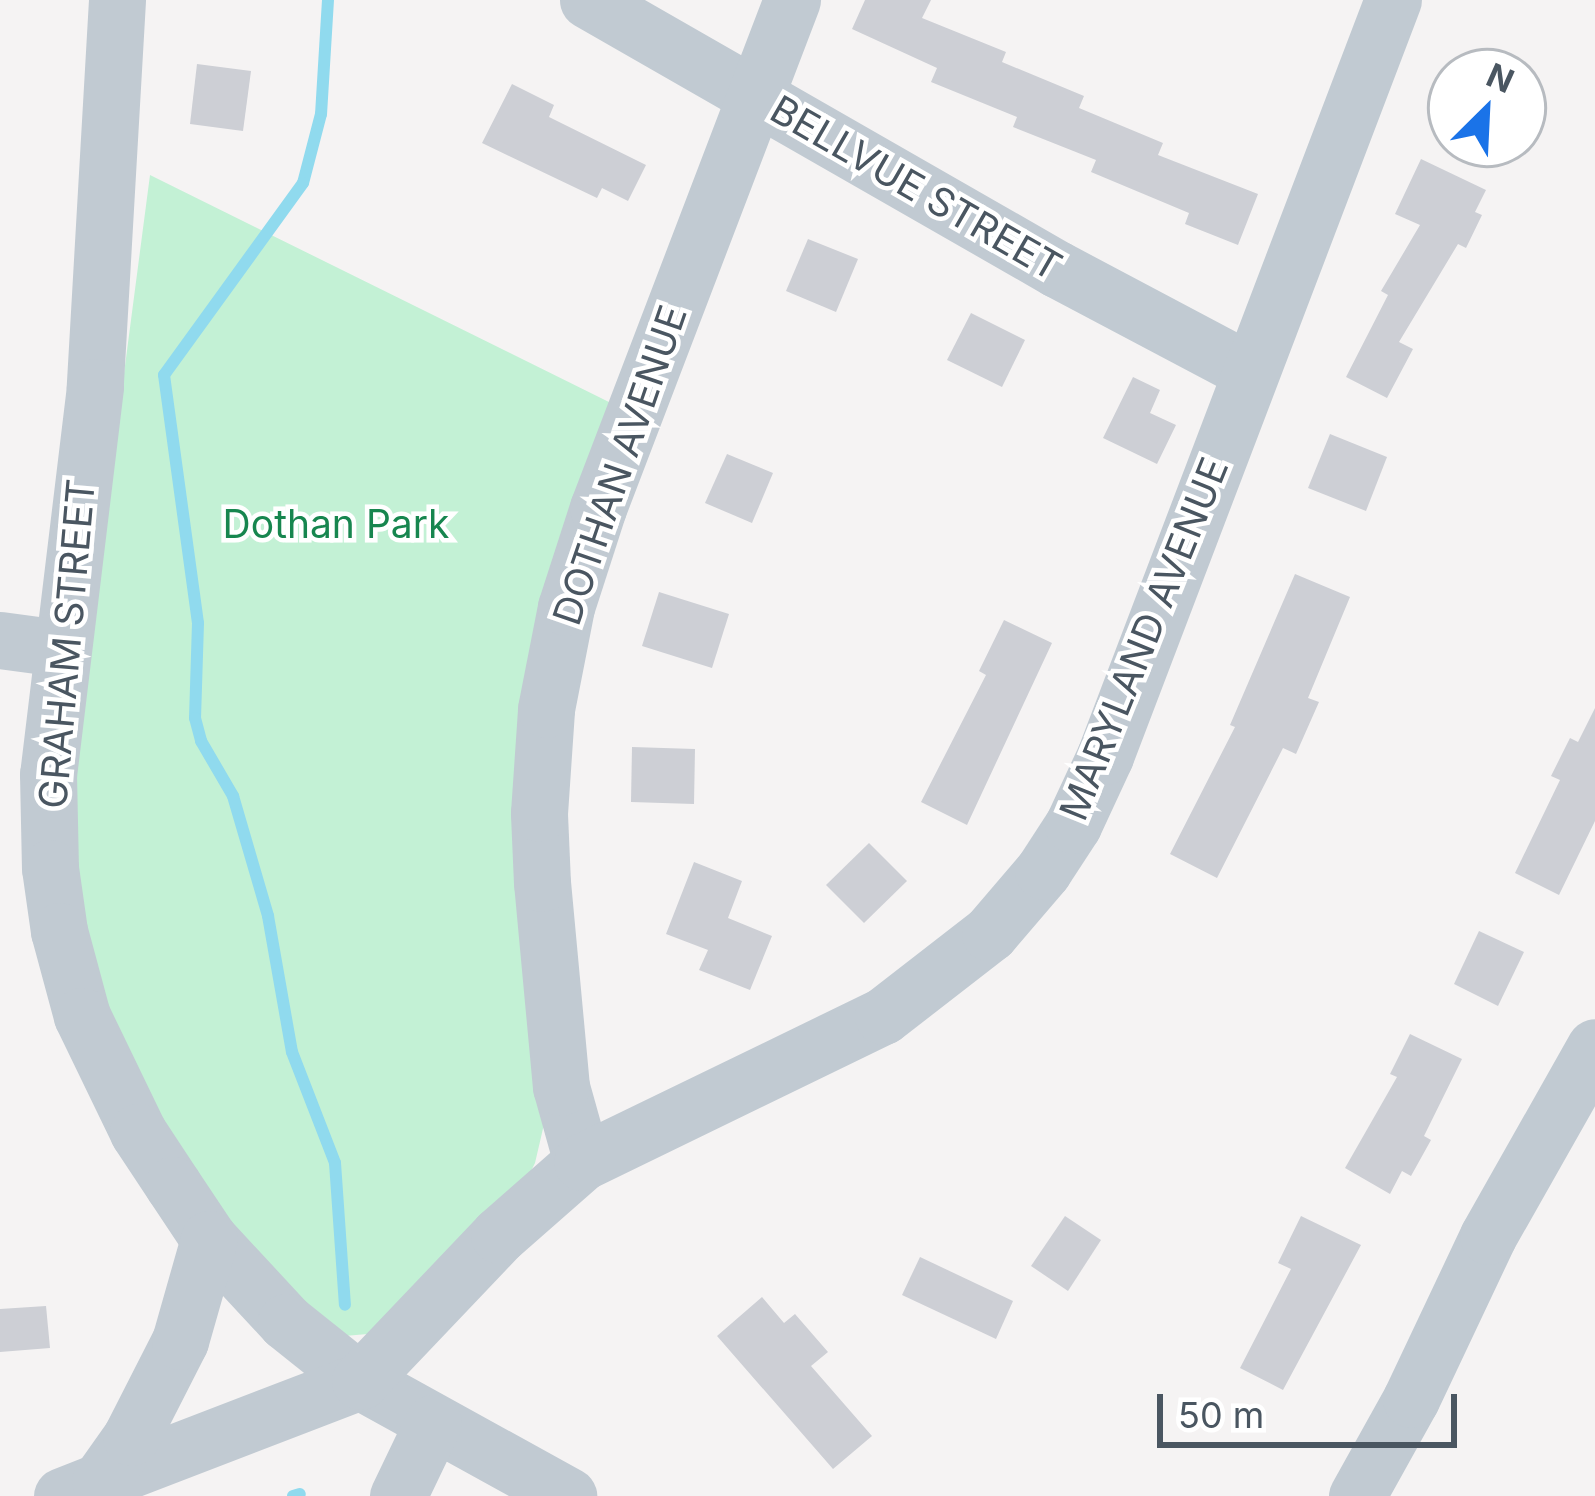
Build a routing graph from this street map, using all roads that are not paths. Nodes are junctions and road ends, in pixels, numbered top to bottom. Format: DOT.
graph roads {
  1 [pos="117,0"];
  2 [pos="588,0"];
  3 [pos="792,0"];
  4 [pos="1393,0"];
  5 [pos="754,97"];
  6 [pos="1248,370"];
  7 [pos="0,640"];
  8 [pos="59,647"];
  9 [pos="1595,1047"];
  10 [pos="582,1162"];
  11 [pos="209,1238"];
  12 [pos="360,1381"];
  13 [pos="434,1423"];
  14 [pos="81,1488"];
  15 [pos="398,1496"];
  16 [pos="568,1496"];
  17 [pos="1357,1496"];
  1 -- 8 [label="street, GRAHAM STREET"];
  2 -- 5 [label="street, BELLVUE STREET"];
  3 -- 5 [label="street, DOTHAN AVENUE"];
  4 -- 6 [label="street, MARYLAND AVENUE"];
  5 -- 6 [label="street, BELLVUE STREET"];
  5 -- 10 [label="street, DOTHAN AVENUE"];
  6 -- 10 [label="street, MARYLAND AVENUE"];
  7 -- 8 [label="street"];
  8 -- 11 [label="street, GRAHAM STREET"];
  9 -- 17 [label="street"];
  10 -- 12 [label="street, MARYLAND AVENUE"];
  11 -- 12 [label="street, GRAHAM STREET"];
  11 -- 14 [label="street"];
  12 -- 13 [label="street, GRAHAM STREET"];
  12 -- 14 [label="street"];
  13 -- 15 [label="street"];
  13 -- 16 [label="street, GRAHAM STREET"];
}
